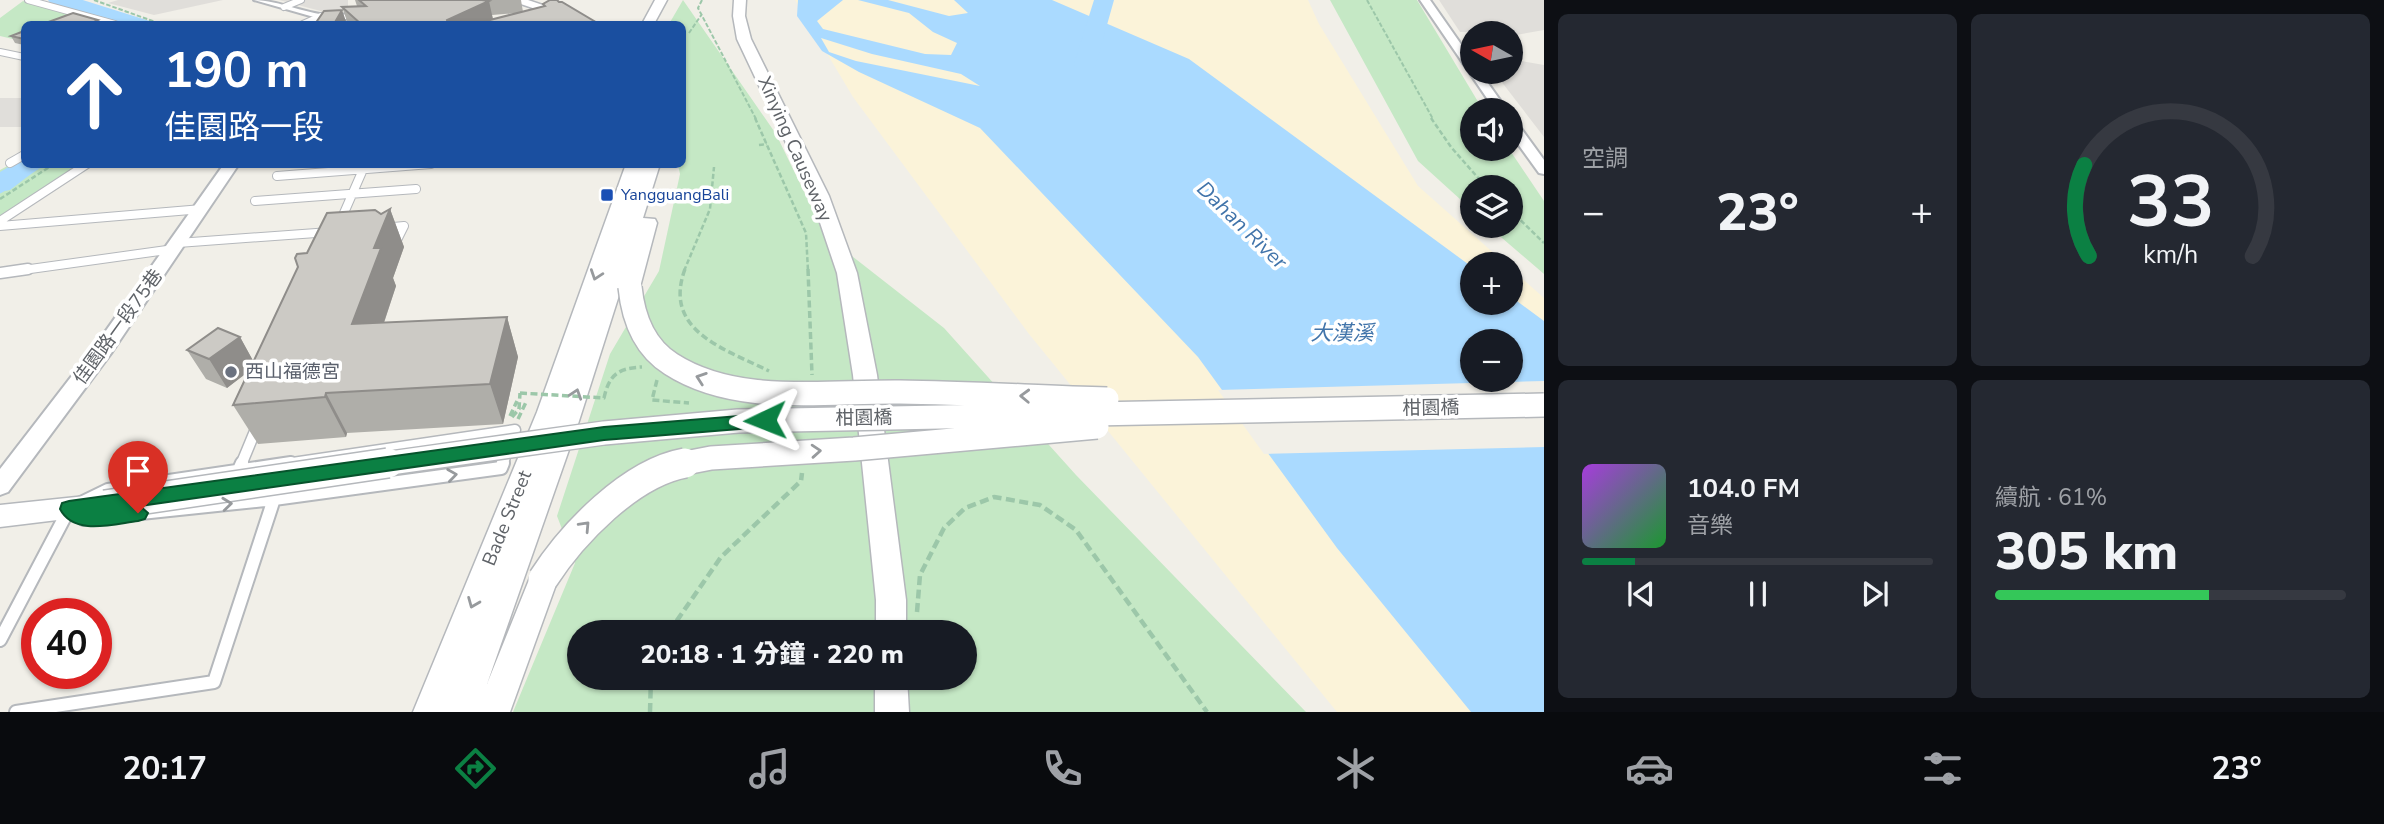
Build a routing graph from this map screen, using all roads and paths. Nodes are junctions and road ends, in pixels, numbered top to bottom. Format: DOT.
graph roads {
  1 [pos="29,0"];
  2 [pos="94,0"];
  3 [pos="259,0"];
  4 [pos="301,0"];
  5 [pos="515,0"];
  6 [pos="661,0"];
  7 [pos="702,0"];
  8 [pos="740,0"];
  9 [pos="1367,0"];
  10 [pos="1425,0"];
  11 [pos="284,7"];
  12 [pos="362,13"];
  13 [pos="702,14"];
  14 [pos="553,15"];
  15 [pos="321,16"];
  16 [pos="536,17"];
  17 [pos="105,21"];
  18 [pos="153,21"];
  19 [pos="310,21"];
  20 [pos="331,21"];
  21 [pos="336,21"];
  22 [pos="579,21"];
  23 [pos="650,21"];
  24 [pos="690,33"];
  25 [pos="1460,51"];
  26 [pos="0,52"];
  27 [pos="21,56"];
  28 [pos="1523,141"];
  29 [pos="767,144"];
  30 [pos="759,145"];
  31 [pos="21,157"];
  32 [pos="10,163"];
  33 [pos="714,167"];
  34 [pos="48,168"];
  35 [pos="81,168"];
  36 [pos="229,168"];
  37 [pos="354,168"];
  38 [pos="364,168"];
  39 [pos="634,168"];
  40 [pos="651,168"];
  41 [pos="664,168"];
  42 [pos="1544,170"];
  43 [pos="1473,175"];
  44 [pos="277,176"];
  45 [pos="416,189"];
  46 [pos="352,194"];
  47 [pos="0,199"];
  48 [pos="255,201"];
  49 [pos="202,209"];
  50 [pos="0,223"];
  51 [pos="1523,223"];
  52 [pos="377,228"];
  53 [pos="349,230"];
  54 [pos="336,231"];
  55 [pos="1544,243"];
  56 [pos="395,245"];
  57 [pos="176,246"];
  58 [pos="0,273"];
  59 [pos="643,367"];
  60 [pos="654,373"];
  61 [pos="775,375"];
  62 [pos="811,383"];
  63 [pos="527,400"];
  64 [pos="517,401"];
  65 [pos="690,403"];
  66 [pos="1544,405"];
  67 [pos="1485,407"];
  68 [pos="260,419"];
  69 [pos="517,420"];
  70 [pos="803,468"];
  71 [pos="238,472"];
  72 [pos="0,486"];
  73 [pos="274,499"];
  74 [pos="69,509"];
  75 [pos="0,516"];
  76 [pos="677,620"];
  77 [pos="891,620"];
  78 [pos="917,620"];
  79 [pos="0,640"];
  80 [pos="651,690"];
  81 [pos="891,690"];
  82 [pos="16,712"];
  83 [pos="430,712"];
  84 [pos="461,712"];
  85 [pos="493,712"];
  86 [pos="650,712"];
  87 [pos="892,712"];
  88 [pos="1207,712"];
  1 -- 17 [label="lane"];
  2 -- 18 [label="path"];
  3 -- 11 [label="street"];
  4 -- 11 [label="lane"];
  5 -- 14 [label="street"];
  6 -- 23 [label="street"];
  7 -- 13 [label="path"];
  8 -- 77 [label="street, Xinying Causeway"];
  9 -- 43 [label="path"];
  10 -- 25 [label="street"];
  11 -- 15 [label="street"];
  12 -- 21 [label="street"];
  13 -- 24 [label="path"];
  13 -- 29 [label="path"];
  14 -- 16 [label="lane"];
  14 -- 22 [label="street"];
  15 -- 19 [label="lane"];
  15 -- 20 [label="street"];
  26 -- 27 [label="lane"];
  28 -- 42 [label="street"];
  29 -- 30 [label="path"];
  29 -- 62 [label="path"];
  31 -- 32 [label="lane"];
  33 -- 61 [label="path"];
  34 -- 47 [label="path"];
  35 -- 50 [label="lane"];
  36 -- 49 [label="street, 佳園路一段75巷"];
  37 -- 44 [label="lane"];
  38 -- 46 [label="lane"];
  39 -- 83 [label="street, Bade Street, one-way"];
  84 -- 40 [label="street, Bade Street, one-way"];
  67 -- 41 [label="street, one-way, bridge"];
  45 -- 46 [label="lane"];
  46 -- 48 [label="lane"];
  46 -- 54 [label="lane"];
  49 -- 50 [label="lane"];
  49 -- 57 [label="street, 佳園路一段75巷"];
  51 -- 55 [label="path"];
  52 -- 56 [label="lane"];
  53 -- 54 [label="lane"];
  54 -- 57 [label="lane"];
  57 -- 58 [label="lane"];
  57 -- 72 [label="street, 佳園路一段75巷"];
  59 -- 64 [label="path, bridge"];
  60 -- 65 [label="path, bridge"];
  63 -- 69 [label="path"];
  66 -- 67 [label="street, 柑園橋, bridge"];
  67 -- 74 [label="street, 柑園橋, bridge"];
  85 -- 67 [label="street, one-way, bridge"];
  68 -- 71 [label="lane"];
  70 -- 76 [label="path"];
  73 -- 71 [label="lane, one-way"];
  71 -- 74 [label="lane"];
  74 -- 73 [label="lane, one-way"];
  73 -- 82 [label="lane"];
  74 -- 75 [label="street, 柑園橋"];
  74 -- 79 [label="lane"];
  78 -- 88 [label="path"];
  80 -- 86 [label="path"];
  81 -- 87 [label="street"];
}
